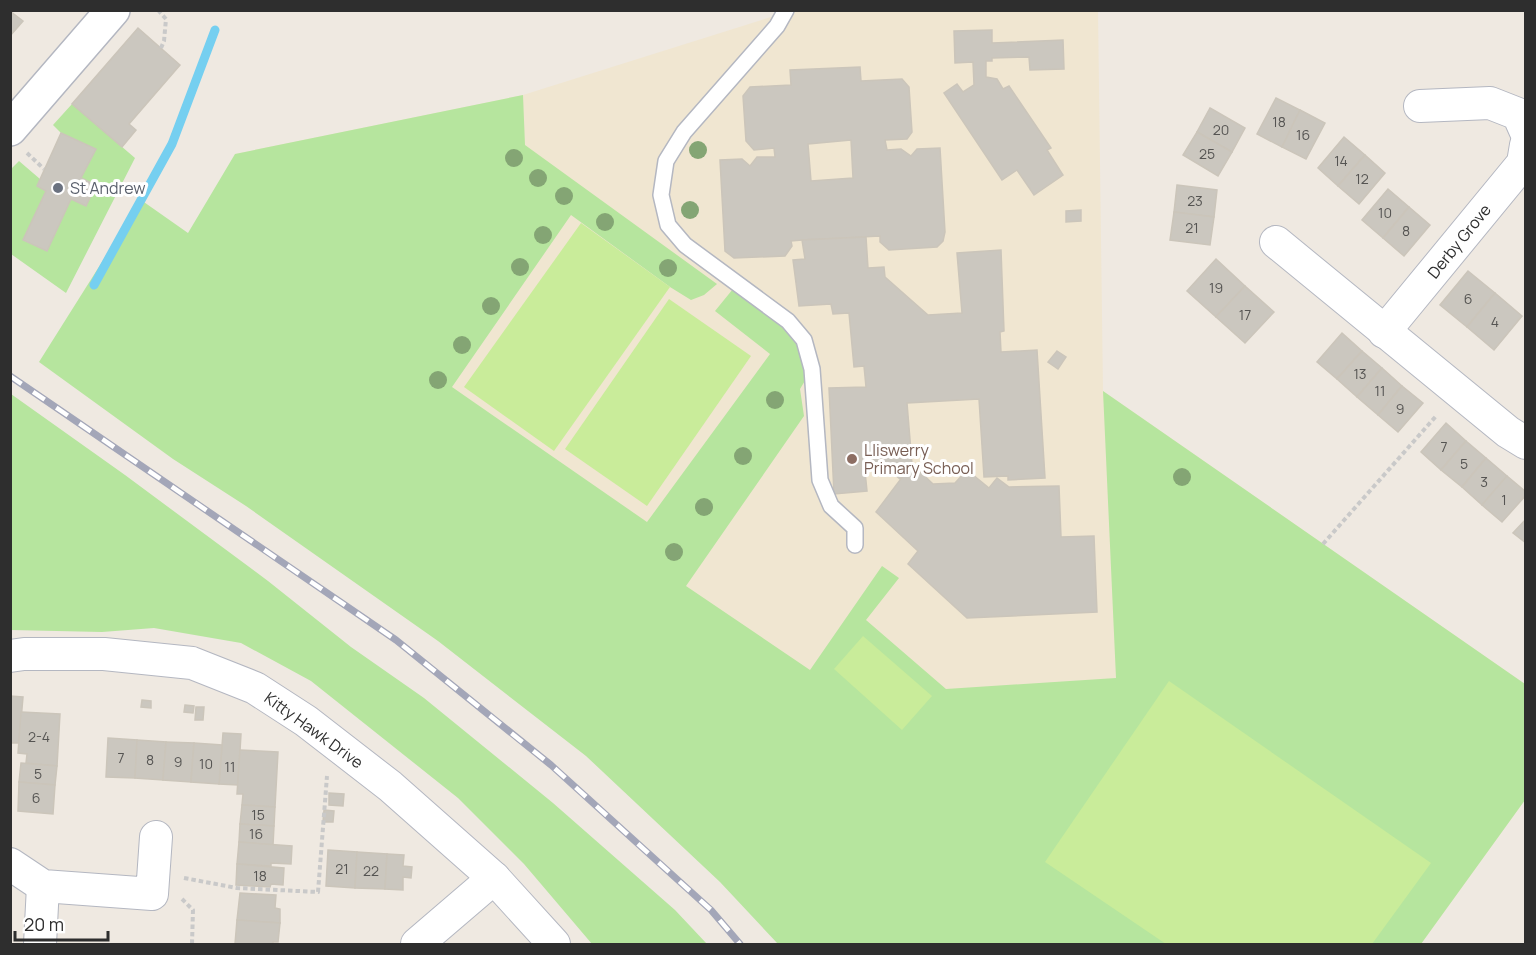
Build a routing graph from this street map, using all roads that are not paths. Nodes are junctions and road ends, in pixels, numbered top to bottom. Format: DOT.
graph roads {
  1 [pos="113,10"];
  2 [pos="786,10"];
  3 [pos="1420,106"];
  4 [pos="10,129"];
  5 [pos="1526,132"];
  6 [pos="1526,145"];
  7 [pos="1276,242"];
  8 [pos="1384,332"];
  9 [pos="1526,443"];
  10 [pos="855,545"];
  11 [pos="10,656"];
  12 [pos="156,837"];
  13 [pos="10,864"];
  14 [pos="494,878"];
  15 [pos="43,886"];
  16 [pos="40,945"];
  17 [pos="417,945"];
  18 [pos="554,945"];
  1 -- 4 [label="street"];
  2 -- 10 [label="lane"];
  3 -- 5 [label="street"];
  6 -- 8 [label="street, Derby Grove"];
  7 -- 8 [label="street"];
  8 -- 9 [label="street"];
  11 -- 14 [label="street, Kitty Hawk Drive"];
  12 -- 15 [label="street"];
  13 -- 15 [label="street"];
  14 -- 17 [label="street"];
  14 -- 18 [label="street, Kitty Hawk Drive"];
  15 -- 16 [label="street"];
}
